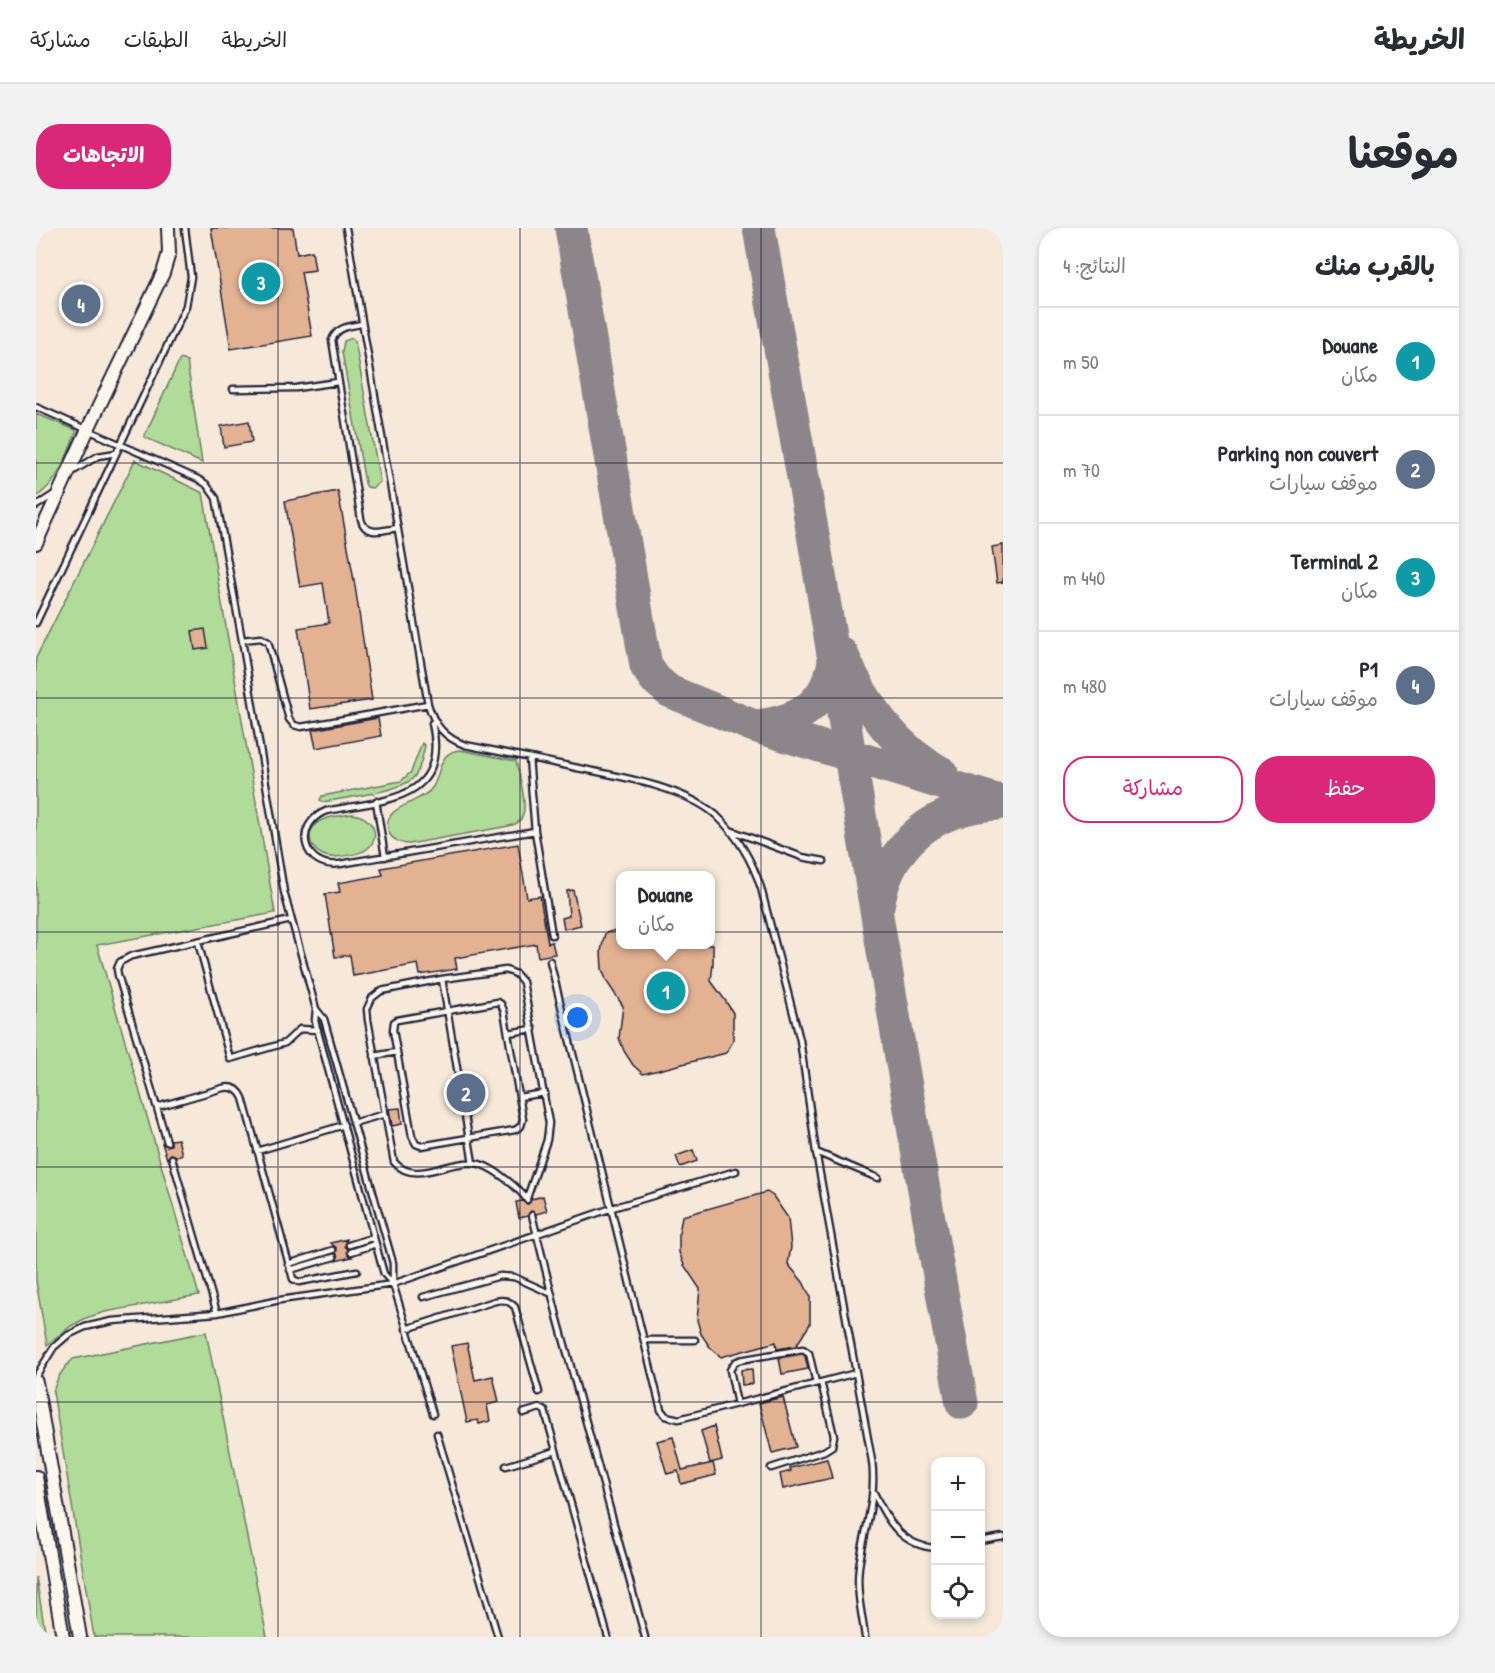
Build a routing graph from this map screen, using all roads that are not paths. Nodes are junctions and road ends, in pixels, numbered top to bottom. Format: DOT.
graph roads {
  1 [pos="168,228"];
  2 [pos="184,228"];
  3 [pos="346,228"];
  4 [pos="362,324"];
  5 [pos="338,382"];
  6 [pos="232,389"];
  7 [pos="36,407"];
  8 [pos="88,429"];
  9 [pos="120,444"];
  10 [pos="116,453"];
  11 [pos="64,482"];
  12 [pos="36,506"];
  13 [pos="397,528"];
  14 [pos="36,543"];
  15 [pos="36,623"];
  16 [pos="242,640"];
  17 [pos="428,704"];
  18 [pos="431,716"];
  19 [pos="529,758"];
  20 [pos="376,801"];
  21 [pos="730,830"];
  22 [pos="535,831"];
  23 [pos="385,857"];
  24 [pos="824,861"];
  25 [pos="291,920"];
  26 [pos="552,935"];
  27 [pos="198,942"];
  28 [pos="550,961"];
  29 [pos="442,979"];
  30 [pos="316,1009"];
  31 [pos="447,1012"];
  32 [pos="533,1029"];
  33 [pos="318,1030"];
  34 [pos="508,1033"];
  35 [pos="397,1052"];
  36 [pos="375,1056"];
  37 [pos="338,1071"];
  38 [pos="330,1073"];
  39 [pos="545,1093"];
  40 [pos="519,1097"];
  41 [pos="157,1107"];
  42 [pos="386,1114"];
  43 [pos="408,1115"];
  44 [pos="401,1116"];
  45 [pos="353,1123"];
  46 [pos="344,1125"];
  47 [pos="469,1138"];
  48 [pos="167,1142"];
  49 [pos="257,1151"];
  50 [pos="816,1152"];
  51 [pos="172,1158"];
  52 [pos="473,1163"];
  53 [pos="736,1171"];
  54 [pos="878,1178"];
  55 [pos="612,1208"];
  56 [pos="532,1215"];
  57 [pos="537,1233"];
  58 [pos="374,1238"];
  59 [pos="376,1244"];
  60 [pos="349,1245"];
  61 [pos="333,1250"];
  62 [pos="351,1252"];
  63 [pos="334,1257"];
  64 [pos="288,1264"];
  65 [pos="290,1270"];
  66 [pos="357,1270"];
  67 [pos="393,1284"];
  68 [pos="552,1293"];
  69 [pos="423,1297"];
  70 [pos="217,1313"];
  71 [pos="406,1329"];
  72 [pos="644,1340"];
  73 [pos="694,1340"];
  74 [pos="856,1373"];
  75 [pos="36,1376"];
  76 [pos="36,1382"];
  77 [pos="819,1383"];
  78 [pos="539,1392"];
  79 [pos="737,1404"];
  80 [pos="523,1413"];
  81 [pos="433,1414"];
  82 [pos="437,1434"];
  83 [pos="556,1451"];
  84 [pos="506,1466"];
  85 [pos="771,1468"];
  86 [pos="36,1477"];
  87 [pos="874,1493"];
  88 [pos="1003,1537"];
  89 [pos="985,1540"];
  90 [pos="931,1548"];
  91 [pos="63,1637"];
  92 [pos="80,1637"];
  93 [pos="498,1637"];
  94 [pos="608,1637"];
  95 [pos="645,1637"];
  96 [pos="865,1637"];
  1 -- 8 [label="street"];
  2 -- 9 [label="lane"];
  3 -- 4 [label="lane"];
  4 -- 5 [label="lane"];
  4 -- 13 [label="lane"];
  5 -- 6 [label="lane"];
  5 -- 13 [label="lane"];
  7 -- 8 [label="lane"];
  8 -- 9 [label="lane"];
  8 -- 11 [label="street"];
  9 -- 10 [label="lane"];
  9 -- 16 [label="lane"];
  10 -- 11 [label="lane"];
  10 -- 15 [label="lane"];
  11 -- 12 [label="lane"];
  11 -- 14 [label="street"];
  13 -- 17 [label="lane"];
  16 -- 17 [label="lane"];
  16 -- 25 [label="lane"];
  17 -- 18 [label="lane"];
  18 -- 19 [label="lane"];
  18 -- 20 [label="lane"];
  19 -- 21 [label="lane"];
  19 -- 22 [label="lane"];
  20 -- 23 [label="lane"];
  20 -- 23 [label="lane"];
  21 -- 24 [label="lane"];
  21 -- 50 [label="lane"];
  22 -- 23 [label="lane"];
  22 -- 26 [label="lane"];
  25 -- 27 [label="lane"];
  25 -- 30 [label="lane"];
  27 -- 33 [label="lane"];
  27 -- 41 [label="lane"];
  28 -- 55 [label="lane"];
  29 -- 31 [label="lane"];
  29 -- 32 [label="lane"];
  29 -- 36 [label="lane"];
  30 -- 33 [label="lane"];
  30 -- 37 [label="lane"];
  31 -- 34 [label="lane"];
  31 -- 35 [label="lane"];
  31 -- 47 [label="lane"];
  32 -- 34 [label="lane"];
  32 -- 39 [label="lane"];
  33 -- 38 [label="lane"];
  34 -- 40 [label="lane"];
  35 -- 36 [label="lane"];
  35 -- 43 [label="lane"];
  36 -- 42 [label="lane"];
  37 -- 38 [label="lane"];
  37 -- 45 [label="lane"];
  38 -- 46 [label="lane"];
  39 -- 40 [label="lane"];
  39 -- 52 [label="lane"];
  40 -- 47 [label="lane"];
  41 -- 48 [label="lane"];
  41 -- 49 [label="lane"];
  42 -- 45 [label="lane"];
  42 -- 52 [label="lane"];
  43 -- 44 [label="lane"];
  43 -- 47 [label="lane"];
  45 -- 67 [label="lane"];
  46 -- 49 [label="lane"];
  46 -- 58 [label="lane"];
  47 -- 52 [label="lane"];
  49 -- 64 [label="lane"];
  50 -- 54 [label="lane"];
  50 -- 74 [label="lane"];
  51 -- 70 [label="lane"];
  53 -- 55 [label="lane"];
  55 -- 57 [label="lane"];
  55 -- 72 [label="lane"];
  56 -- 57 [label="lane"];
  57 -- 67 [label="lane"];
  57 -- 68 [label="lane"];
  58 -- 59 [label="lane"];
  58 -- 60 [label="lane"];
  59 -- 62 [label="lane"];
  59 -- 67 [label="lane"];
  61 -- 64 [label="lane"];
  63 -- 65 [label="lane"];
  64 -- 65 [label="lane"];
  65 -- 66 [label="lane"];
  67 -- 70 [label="lane"];
  67 -- 71 [label="lane"];
  68 -- 69 [label="lane"];
  68 -- 95 [label="lane"];
  70 -- 75 [label="lane"];
  71 -- 78 [label="lane"];
  71 -- 81 [label="lane"];
  72 -- 73 [label="lane"];
  72 -- 79 [label="lane"];
  74 -- 77 [label="lane"];
  74 -- 87 [label="lane"];
  76 -- 92 [label="street"];
  77 -- 79 [label="lane"];
  77 -- 79 [label="lane"];
  77 -- 85 [label="lane"];
  80 -- 83 [label="lane"];
  82 -- 93 [label="lane"];
  83 -- 84 [label="lane"];
  83 -- 94 [label="lane"];
  86 -- 91 [label="street"];
  87 -- 90 [label="lane"];
  87 -- 96 [label="lane"];
  88 -- 89 [label="lane"];
}
